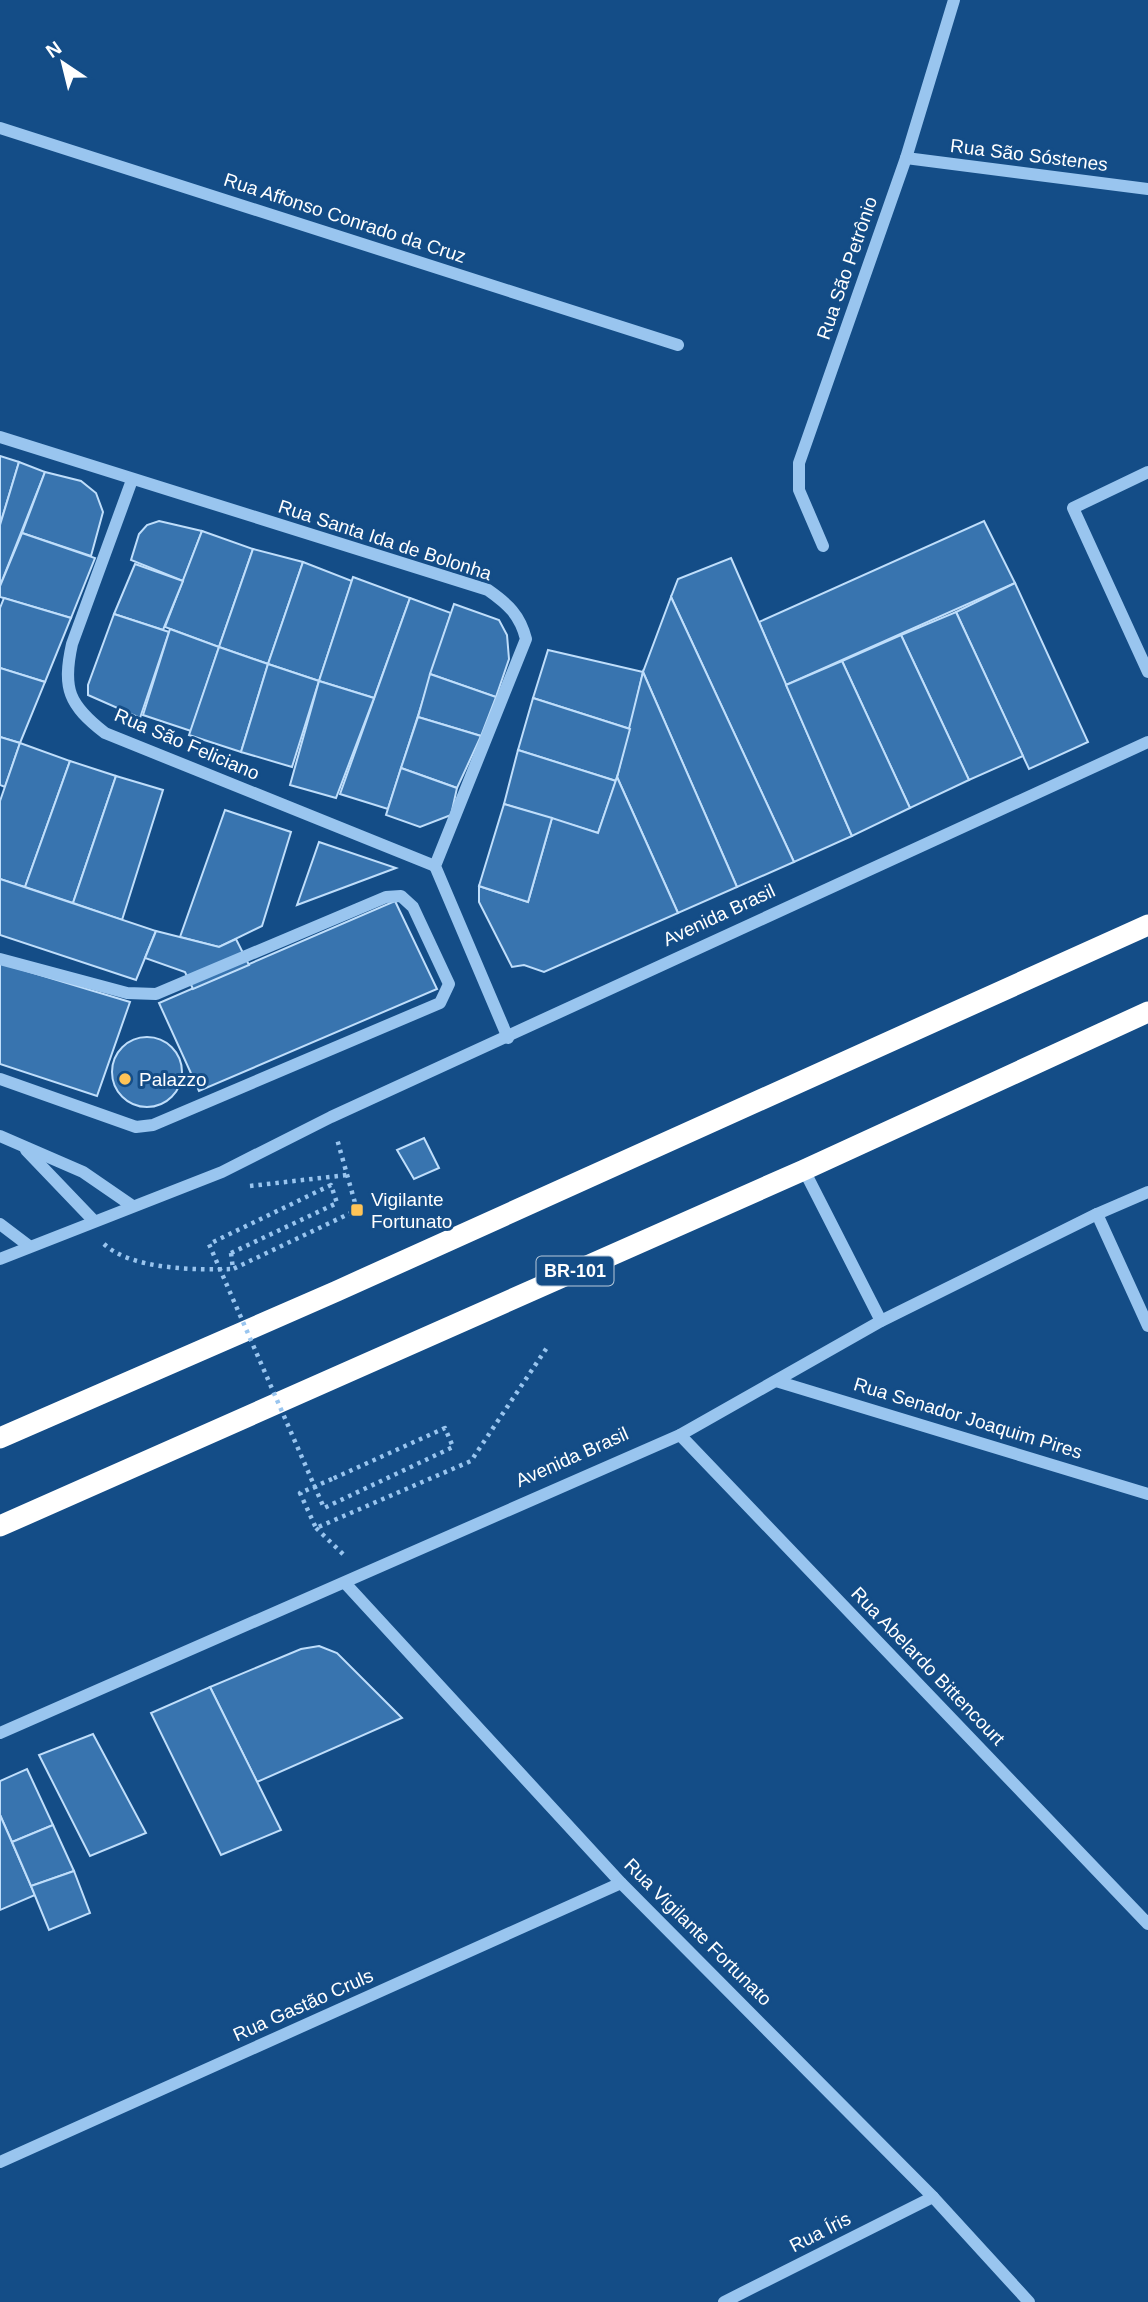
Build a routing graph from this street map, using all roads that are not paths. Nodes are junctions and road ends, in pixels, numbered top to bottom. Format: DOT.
graph roads {
  1 [pos="954,0"];
  2 [pos="0,128"];
  3 [pos="906,158"];
  4 [pos="1148,189"];
  5 [pos="678,345"];
  6 [pos="0,437"];
  7 [pos="1148,472"];
  8 [pos="132,480"];
  9 [pos="822,546"];
  10 [pos="1148,672"];
  11 [pos="1148,742"];
  12 [pos="435,866"];
  13 [pos="1148,925"];
  14 [pos="0,959"];
  15 [pos="1148,1012"];
  16 [pos="508,1038"];
  17 [pos="0,1079"];
  18 [pos="0,1136"];
  19 [pos="24,1147"];
  20 [pos="804,1170"];
  21 [pos="1148,1192"];
  22 [pos="131,1205"];
  23 [pos="1097,1214"];
  24 [pos="88,1223"];
  25 [pos="0,1224"];
  26 [pos="29,1245"];
  27 [pos="0,1259"];
  28 [pos="881,1321"];
  29 [pos="1148,1326"];
  30 [pos="776,1381"];
  31 [pos="680,1435"];
  32 [pos="0,1438"];
  33 [pos="1148,1493"];
  34 [pos="0,1526"];
  35 [pos="345,1583"];
  36 [pos="0,1733"];
  37 [pos="621,1883"];
  38 [pos="1148,1924"];
  39 [pos="0,2162"];
  40 [pos="933,2197"];
  41 [pos="724,2302"];
  42 [pos="1029,2302"];
  1 -- 3 [label="street, Rua São Petrônio"];
  2 -- 5 [label="street, Rua Affonso Conrado da Cruz"];
  3 -- 4 [label="street, Rua São Sóstenes"];
  3 -- 9 [label="street, Rua São Petrônio"];
  6 -- 8 [label="street, Rua Santa Ida de Bolonha"];
  7 -- 10 [label="street"];
  8 -- 12 [label="street, Rua São Feliciano"];
  8 -- 12 [label="street, Rua Santa Ida de Bolonha"];
  11 -- 16 [label="street, Avenida Brasil"];
  12 -- 16 [label="street"];
  13 -- 32 [label="highway"];
  14 -- 17 [label="street"];
  15 -- 20 [label="highway, BR-101"];
  16 -- 22 [label="street, Avenida Brasil"];
  18 -- 19 [label="street"];
  19 -- 22 [label="street"];
  19 -- 24 [label="street"];
  20 -- 28 [label="street"];
  20 -- 34 [label="highway, BR-101"];
  21 -- 23 [label="street, Avenida Brasil"];
  22 -- 24 [label="street, Avenida Brasil"];
  23 -- 28 [label="street, Avenida Brasil"];
  23 -- 29 [label="street"];
  24 -- 26 [label="street, Avenida Brasil"];
  25 -- 26 [label="street"];
  26 -- 27 [label="street, Avenida Brasil"];
  28 -- 30 [label="street, Avenida Brasil"];
  30 -- 31 [label="street, Avenida Brasil"];
  30 -- 33 [label="street, Rua Senador Joaquim Pires"];
  31 -- 35 [label="street, Avenida Brasil"];
  31 -- 38 [label="street, Rua Abelardo Bittencourt"];
  35 -- 36 [label="street, Avenida Brasil"];
  35 -- 37 [label="street, Rua Vigilante Fortunato"];
  37 -- 39 [label="street, Rua Gastão Cruls"];
  37 -- 40 [label="street, Rua Vigilante Fortunato"];
  40 -- 41 [label="street, Rua Íris"];
  40 -- 42 [label="street, Rua Vigilante Fortunato"];
}
